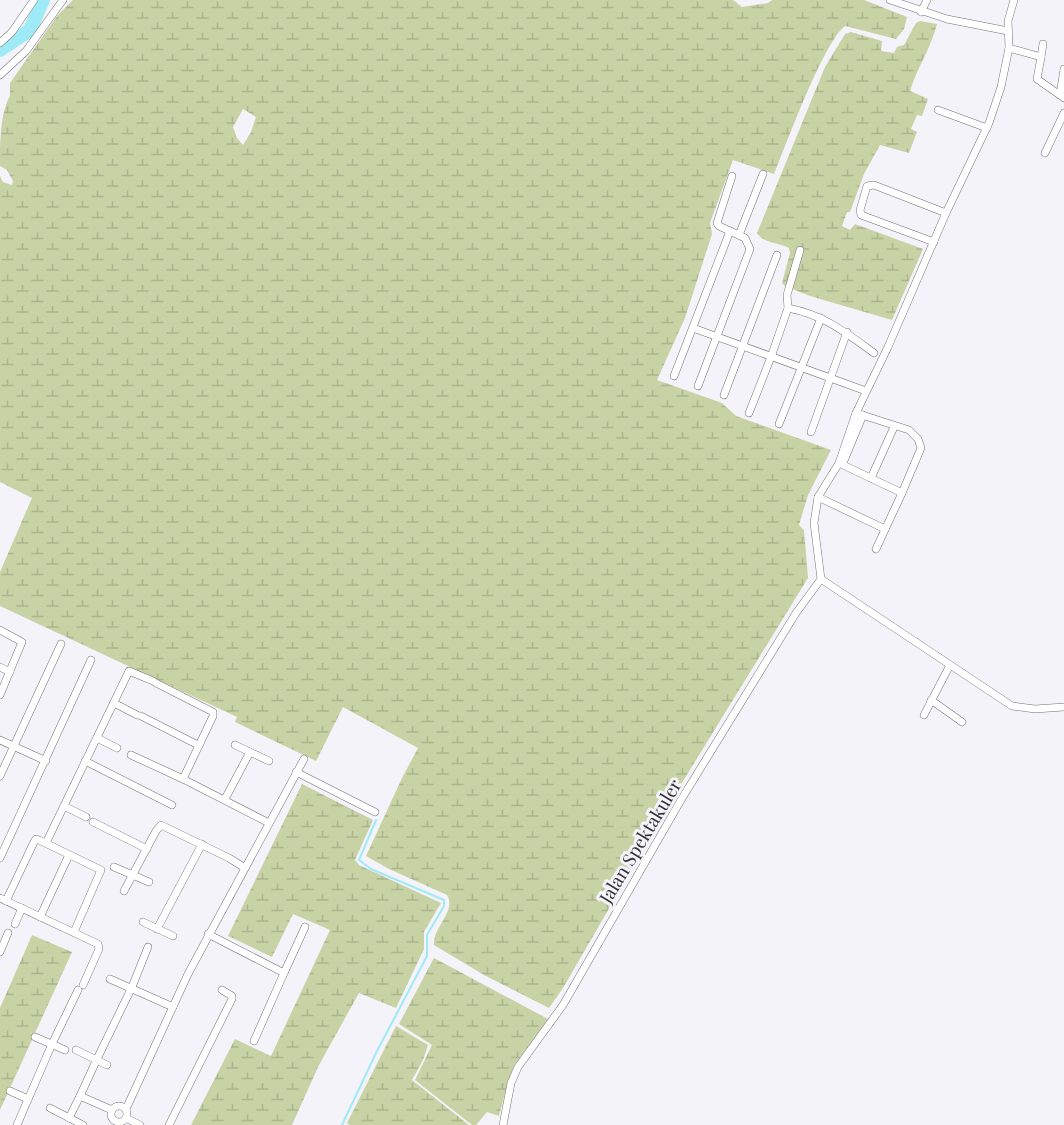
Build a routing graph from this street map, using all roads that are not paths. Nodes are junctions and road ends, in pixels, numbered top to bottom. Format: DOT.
graph roads {
  1 [pos="63,0"];
  2 [pos="890,0"];
  3 [pos="927,0"];
  4 [pos="1012,1"];
  5 [pos="30,2"];
  6 [pos="921,12"];
  7 [pos="1008,31"];
  8 [pos="0,43"];
  9 [pos="1043,44"];
  10 [pos="1009,48"];
  11 [pos="1041,57"];
  12 [pos="1064,71"];
  13 [pos="0,75"];
  14 [pos="1062,96"];
  15 [pos="938,110"];
  16 [pos="1064,113"];
  17 [pos="987,128"];
  18 [pos="1045,153"];
  19 [pos="763,174"];
  20 [pos="732,176"];
  21 [pos="946,213"];
  22 [pos="730,231"];
  23 [pos="739,235"];
  24 [pos="934,242"];
  25 [pos="800,250"];
  26 [pos="777,255"];
  27 [pos="788,308"];
  28 [pos="821,318"];
  29 [pos="693,328"];
  30 [pos="847,332"];
  31 [pos="716,337"];
  32 [pos="743,347"];
  33 [pos="874,352"];
  34 [pos="771,357"];
  35 [pos="801,368"];
  36 [pos="674,376"];
  37 [pos="831,379"];
  38 [pos="698,386"];
  39 [pos="866,391"];
  40 [pos="724,395"];
  41 [pos="749,413"];
  42 [pos="859,414"];
  43 [pos="779,424"];
  44 [pos="894,427"];
  45 [pos="812,432"];
  46 [pos="840,464"];
  47 [pos="871,478"];
  48 [pos="902,493"];
  49 [pos="818,497"];
  50 [pos="885,529"];
  51 [pos="876,549"];
  52 [pos="821,579"];
  53 [pos="0,630"];
  54 [pos="61,644"];
  55 [pos="91,660"];
  56 [pos="950,665"];
  57 [pos="0,667"];
  58 [pos="10,672"];
  59 [pos="0,695"];
  60 [pos="931,700"];
  61 [pos="114,704"];
  62 [pos="1064,707"];
  63 [pos="924,715"];
  64 [pos="962,722"];
  65 [pos="97,738"];
  66 [pos="0,740"];
  67 [pos="198,745"];
  68 [pos="235,745"];
  69 [pos="15,746"];
  70 [pos="117,748"];
  71 [pos="250,752"];
  72 [pos="131,755"];
  73 [pos="304,759"];
  74 [pos="46,760"];
  75 [pos="86,761"];
  76 [pos="269,761"];
  77 [pos="296,772"];
  78 [pos="0,776"];
  79 [pos="183,779"];
  80 [pos="225,799"];
  81 [pos="172,805"];
  82 [pos="64,806"];
  83 [pos="375,812"];
  84 [pos="269,823"];
  85 [pos="46,843"];
  86 [pos="202,844"];
  87 [pos="147,849"];
  88 [pos="69,855"];
  89 [pos="0,858"];
  90 [pos="114,867"];
  91 [pos="244,868"];
  92 [pos="134,874"];
  93 [pos="149,882"];
  94 [pos="124,891"];
  95 [pos="3,899"];
  96 [pos="22,908"];
  97 [pos="40,917"];
  98 [pos="143,922"];
  99 [pos="15,924"];
  100 [pos="305,927"];
  101 [pos="157,929"];
  102 [pos="74,932"];
  103 [pos="8,933"];
  104 [pos="208,934"];
  105 [pos="173,936"];
  106 [pos="148,947"];
  107 [pos="0,952"];
  108 [pos="284,973"];
  109 [pos="110,979"];
  110 [pos="132,987"];
  111 [pos="222,990"];
  112 [pos="173,1007"];
  113 [pos="35,1037"];
  114 [pos="254,1041"];
  115 [pos="52,1044"];
  116 [pos="65,1050"];
  117 [pos="76,1050"];
  118 [pos="97,1059"];
  119 [pos="107,1065"];
  120 [pos="10,1091"];
  121 [pos="81,1096"];
  122 [pos="28,1099"];
  123 [pos="50,1108"];
  124 [pos="126,1109"];
  125 [pos="112,1110"];
  126 [pos="69,1118"];
  127 [pos="126,1118"];
  128 [pos="114,1123"];
  129 [pos="17,1125"];
  130 [pos="82,1125"];
  131 [pos="140,1125"];
  132 [pos="169,1125"];
  133 [pos="502,1125"];
  1 -- 13 [label="street"];
  2 -- 6 [label="street"];
  3 -- 6 [label="street"];
  4 -- 7 [label="street"];
  5 -- 8 [label="street"];
  6 -- 7 [label="street"];
  7 -- 10 [label="street"];
  9 -- 11 [label="street"];
  10 -- 11 [label="street"];
  10 -- 17 [label="street"];
  11 -- 14 [label="street"];
  12 -- 14 [label="street"];
  15 -- 17 [label="street"];
  16 -- 18 [label="street"];
  17 -- 21 [label="street"];
  19 -- 23 [label="street"];
  20 -- 22 [label="street"];
  21 -- 24 [label="street"];
  21 -- 24 [label="street"];
  22 -- 23 [label="street"];
  22 -- 29 [label="street"];
  23 -- 31 [label="street"];
  24 -- 39 [label="street"];
  25 -- 27 [label="street"];
  26 -- 32 [label="street"];
  27 -- 28 [label="street"];
  27 -- 34 [label="street"];
  28 -- 30 [label="street"];
  28 -- 35 [label="street"];
  29 -- 31 [label="street"];
  29 -- 36 [label="street"];
  30 -- 33 [label="street"];
  30 -- 37 [label="street"];
  31 -- 32 [label="street"];
  31 -- 38 [label="street"];
  32 -- 34 [label="street"];
  32 -- 40 [label="street"];
  34 -- 35 [label="street"];
  34 -- 41 [label="street"];
  35 -- 37 [label="street"];
  35 -- 43 [label="street"];
  37 -- 39 [label="street"];
  37 -- 45 [label="street"];
  39 -- 42 [label="street"];
  42 -- 44 [label="street"];
  42 -- 46 [label="street"];
  44 -- 47 [label="street"];
  44 -- 48 [label="street"];
  46 -- 47 [label="street"];
  46 -- 49 [label="street"];
  47 -- 48 [label="street"];
  48 -- 50 [label="street"];
  49 -- 50 [label="street"];
  49 -- 52 [label="street"];
  50 -- 51 [label="street"];
  52 -- 56 [label="street"];
  52 -- 133 [label="street, Jalan Spektakuler"];
  53 -- 58 [label="street"];
  54 -- 69 [label="street"];
  55 -- 74 [label="street"];
  56 -- 60 [label="street"];
  56 -- 62 [label="street"];
  57 -- 58 [label="street"];
  58 -- 59 [label="street"];
  60 -- 63 [label="street"];
  60 -- 64 [label="street"];
  61 -- 65 [label="street"];
  61 -- 67 [label="street"];
  61 -- 67 [label="street"];
  65 -- 70 [label="street"];
  65 -- 75 [label="street"];
  66 -- 69 [label="street"];
  67 -- 79 [label="street"];
  68 -- 71 [label="street"];
  69 -- 74 [label="street"];
  69 -- 78 [label="street"];
  71 -- 76 [label="street"];
  71 -- 80 [label="street"];
  72 -- 79 [label="street"];
  73 -- 77 [label="street"];
  74 -- 89 [label="street"];
  75 -- 81 [label="street"];
  75 -- 82 [label="street"];
  77 -- 83 [label="street"];
  77 -- 84 [label="street"];
  79 -- 80 [label="street"];
  80 -- 84 [label="street"];
  82 -- 85 [label="street"];
  82 -- 87 [label="street"];
  84 -- 91 [label="street"];
  85 -- 88 [label="street"];
  85 -- 95 [label="street"];
  86 -- 87 [label="street"];
  86 -- 91 [label="street"];
  86 -- 101 [label="street"];
  87 -- 92 [label="street"];
  88 -- 97 [label="street"];
  88 -- 102 [label="street"];
  90 -- 92 [label="street"];
  91 -- 104 [label="street"];
  92 -- 93 [label="street"];
  92 -- 94 [label="street"];
  95 -- 96 [label="street"];
  96 -- 97 [label="street"];
  96 -- 99 [label="street"];
  97 -- 102 [label="street"];
  98 -- 101 [label="street"];
  100 -- 108 [label="street"];
  101 -- 105 [label="street"];
  102 -- 115 [label="street"];
  103 -- 107 [label="street"];
  104 -- 108 [label="street"];
  104 -- 112 [label="street"];
  106 -- 110 [label="street"];
  108 -- 114 [label="street"];
  109 -- 110 [label="street"];
  110 -- 112 [label="street"];
  110 -- 118 [label="street"];
  111 -- 132 [label="street"];
  112 -- 124 [label="street"];
  113 -- 115 [label="street"];
  115 -- 116 [label="street"];
  115 -- 122 [label="street"];
  117 -- 118 [label="street"];
  118 -- 119 [label="street"];
  118 -- 121 [label="street"];
  120 -- 122 [label="street"];
  121 -- 125 [label="street"];
  121 -- 126 [label="street"];
  122 -- 129 [label="street"];
  123 -- 126 [label="street"];
  124 -- 125 [label="street"];
  124 -- 127 [label="street"];
  125 -- 128 [label="street"];
  126 -- 130 [label="street"];
  127 -- 128 [label="street"];
  127 -- 131 [label="street"];
}
